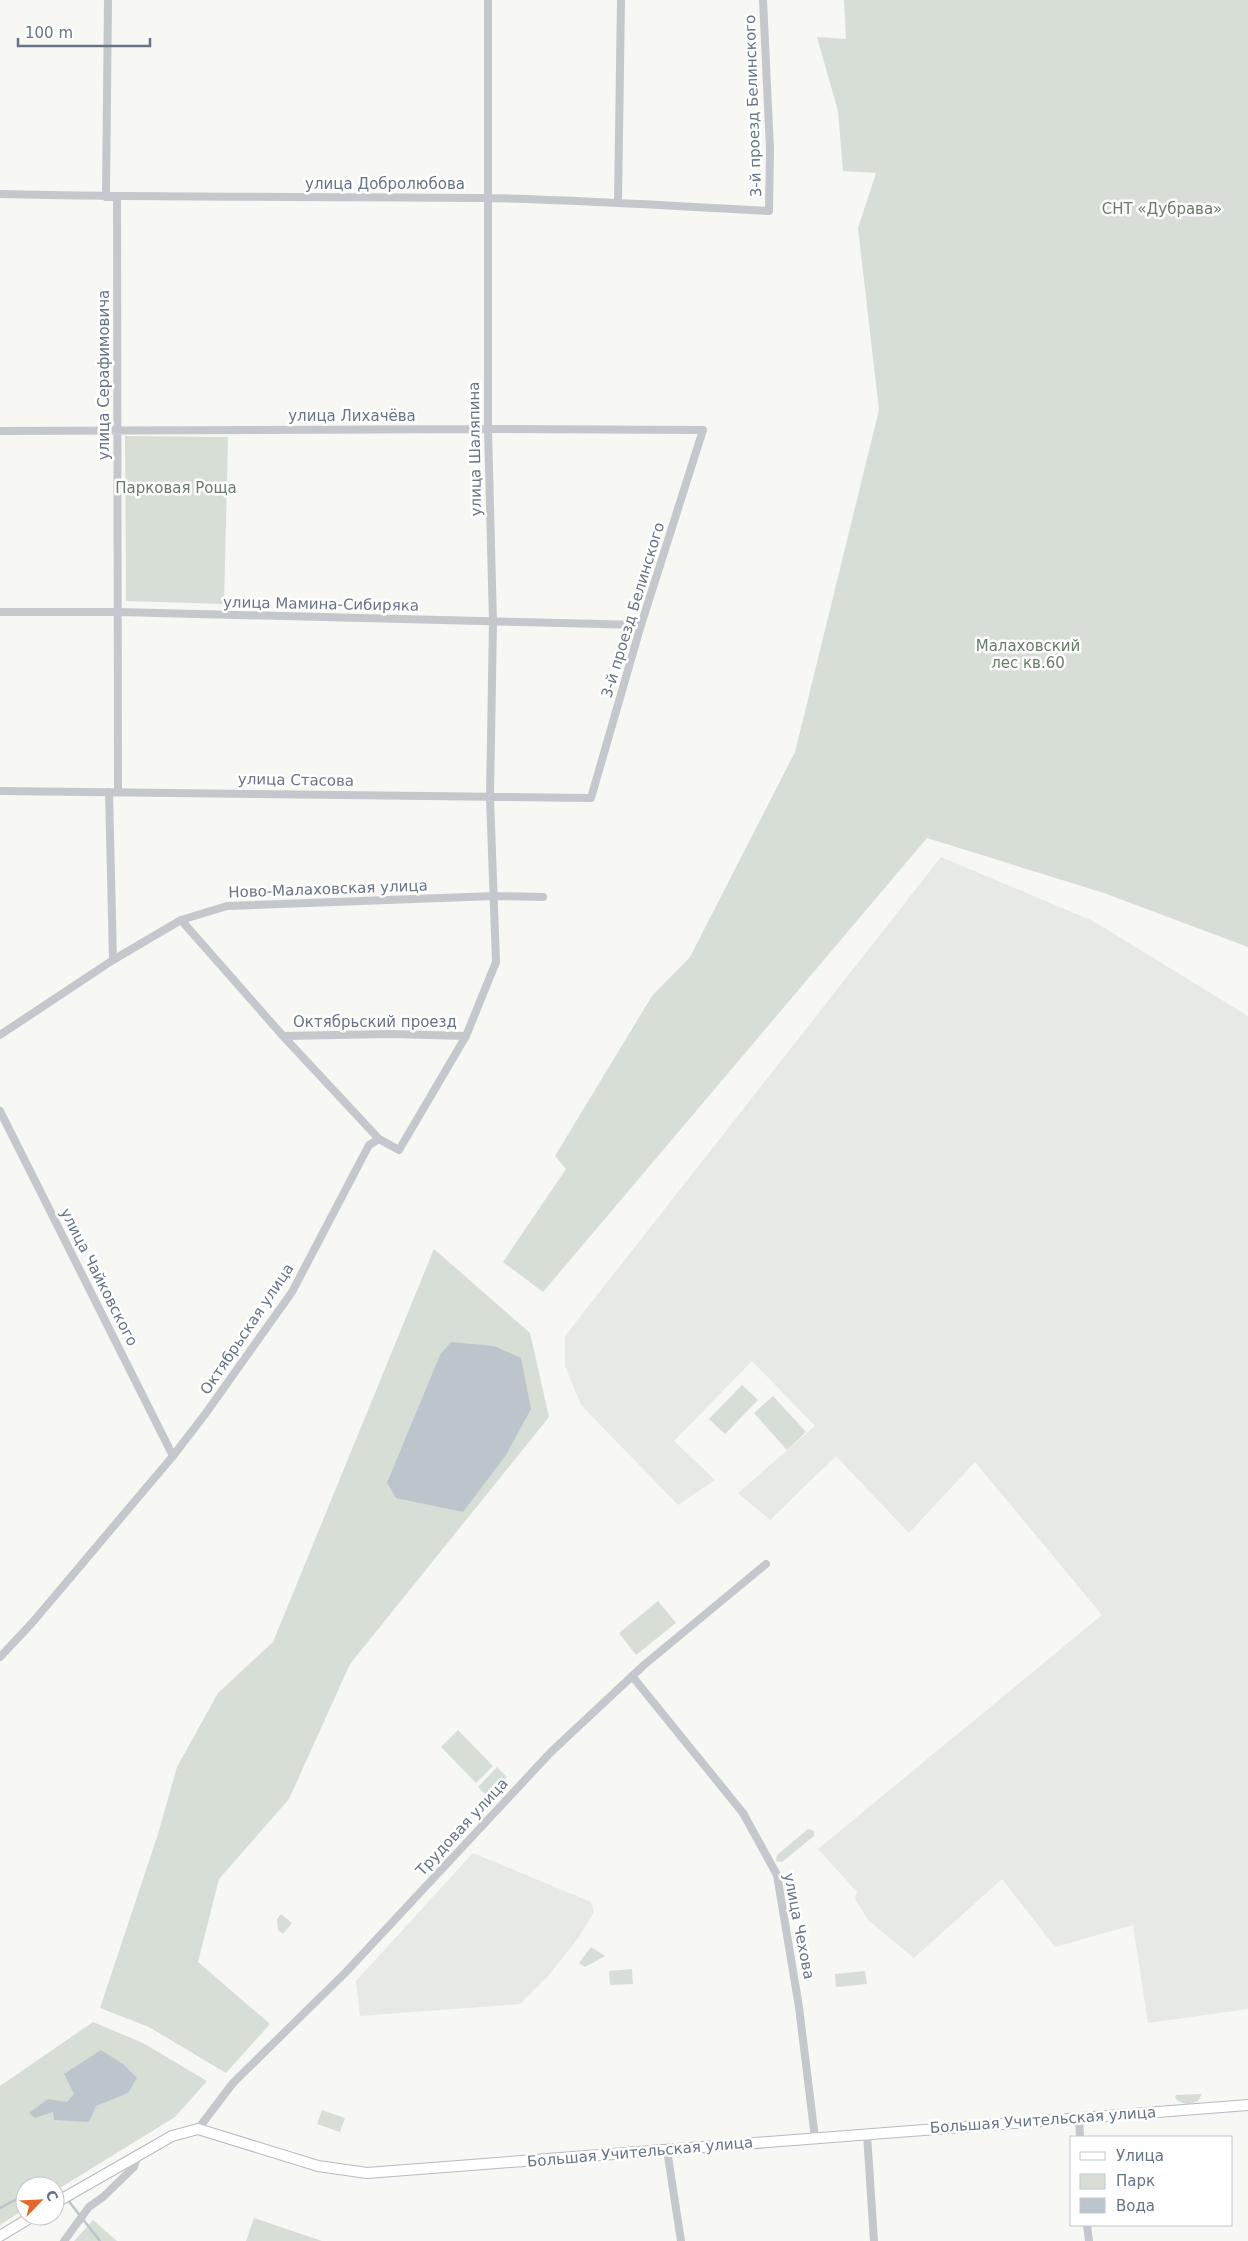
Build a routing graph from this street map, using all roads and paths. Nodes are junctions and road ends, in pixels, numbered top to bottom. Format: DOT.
graph roads {
  1 [pos="108,0"];
  2 [pos="488,0"];
  3 [pos="621,0"];
  4 [pos="763,0"];
  5 [pos="0,194"];
  6 [pos="106,197"];
  7 [pos="117,197"];
  8 [pos="487,198"];
  9 [pos="618,202"];
  10 [pos="769,211"];
  11 [pos="488,429"];
  12 [pos="704,430"];
  13 [pos="0,431"];
  14 [pos="117,431"];
  15 [pos="0,612"];
  16 [pos="119,612"];
  17 [pos="493,622"];
  18 [pos="641,625"];
  19 [pos="0,790"];
  20 [pos="108,792"];
  21 [pos="118,792"];
  22 [pos="490,797"];
  23 [pos="591,798"];
  24 [pos="495,896"];
  25 [pos="543,897"];
  26 [pos="181,920"];
  27 [pos="113,960"];
  28 [pos="0,1035"];
  29 [pos="283,1036"];
  30 [pos="466,1036"];
  31 [pos="0,1111"];
  32 [pos="379,1139"];
  33 [pos="173,1456"];
  34 [pos="766,1564"];
  35 [pos="0,1657"];
  36 [pos="632,1676"];
  37 [pos="1248,2105"];
  38 [pos="1079,2117"];
  39 [pos="198,2129"];
  40 [pos="867,2134"];
  41 [pos="1080,2136"];
  42 [pos="815,2138"];
  43 [pos="668,2150"];
  44 [pos="139,2154"];
  45 [pos="65,2197"];
  46 [pos="16,2226"];
  47 [pos="1087,2226"];
  48 [pos="0,2236"];
  49 [pos="64,2241"];
  50 [pos="681,2241"];
  51 [pos="874,2241"];
  52 [pos="1089,2241"];
  1 -- 6 [label="street"];
  2 -- 8 [label="street, улица Шаляпина"];
  3 -- 9 [label="street"];
  4 -- 10 [label="street, 3-й проезд Белинского"];
  5 -- 6 [label="street, улица Добролюбова"];
  6 -- 7 [label="street, улица Добролюбова"];
  7 -- 8 [label="street, улица Добролюбова"];
  7 -- 14 [label="street, улица Серафимовича"];
  8 -- 9 [label="street, улица Добролюбова"];
  8 -- 11 [label="street, улица Шаляпина"];
  9 -- 10 [label="street, улица Добролюбова"];
  11 -- 12 [label="street, улица Лихачёва"];
  11 -- 14 [label="street, улица Лихачёва"];
  11 -- 17 [label="street, улица Шаляпина"];
  12 -- 18 [label="street, 3-й проезд Белинского"];
  13 -- 14 [label="street, улица Лихачёва"];
  14 -- 16 [label="street, улица Серафимовича"];
  15 -- 16 [label="street, улица Мамина-Сибиряка"];
  16 -- 17 [label="street, улица Мамина-Сибиряка"];
  16 -- 21 [label="street, улица Серафимовича"];
  17 -- 18 [label="street, улица Мамина-Сибиряка"];
  17 -- 22 [label="street, улица Шаляпина"];
  18 -- 23 [label="street, 3-й проезд Белинского"];
  19 -- 20 [label="street, улица Стасова"];
  20 -- 21 [label="street, улица Стасова"];
  20 -- 27 [label="street"];
  21 -- 22 [label="street, улица Стасова"];
  22 -- 23 [label="street, улица Стасова"];
  22 -- 24 [label="street, улица Шаляпина"];
  24 -- 25 [label="street, Ново-Малаховская улица"];
  24 -- 26 [label="street, Ново-Малаховская улица"];
  24 -- 30 [label="street"];
  26 -- 27 [label="street, Ново-Малаховская улица"];
  26 -- 29 [label="street, Октябрьский проезд"];
  27 -- 28 [label="street, Ново-Малаховская улица"];
  29 -- 30 [label="street, Октябрьский проезд"];
  29 -- 32 [label="street, Октябрьский проезд"];
  30 -- 32 [label="street"];
  31 -- 33 [label="street, улица Чайковского"];
  32 -- 33 [label="street, Октябрьская улица"];
  33 -- 35 [label="street, Октябрьская улица"];
  34 -- 36 [label="street, Трудовая улица"];
  36 -- 39 [label="street, Трудовая улица"];
  36 -- 42 [label="street, улица Чехова"];
  37 -- 38 [label="main road, Большая Учительская улица"];
  38 -- 40 [label="main road, Большая Учительская улица"];
  38 -- 41 [label="street"];
  39 -- 43 [label="main road, Большая Учительская улица"];
  39 -- 44 [label="main road"];
  40 -- 42 [label="main road, Большая Учительская улица"];
  40 -- 51 [label="street"];
  42 -- 43 [label="main road, Большая Учительская улица"];
  43 -- 50 [label="street"];
  44 -- 45 [label="main road"];
  44 -- 49 [label="street"];
  46 -- 48 [label="main road"];
  47 -- 52 [label="street"];
}
